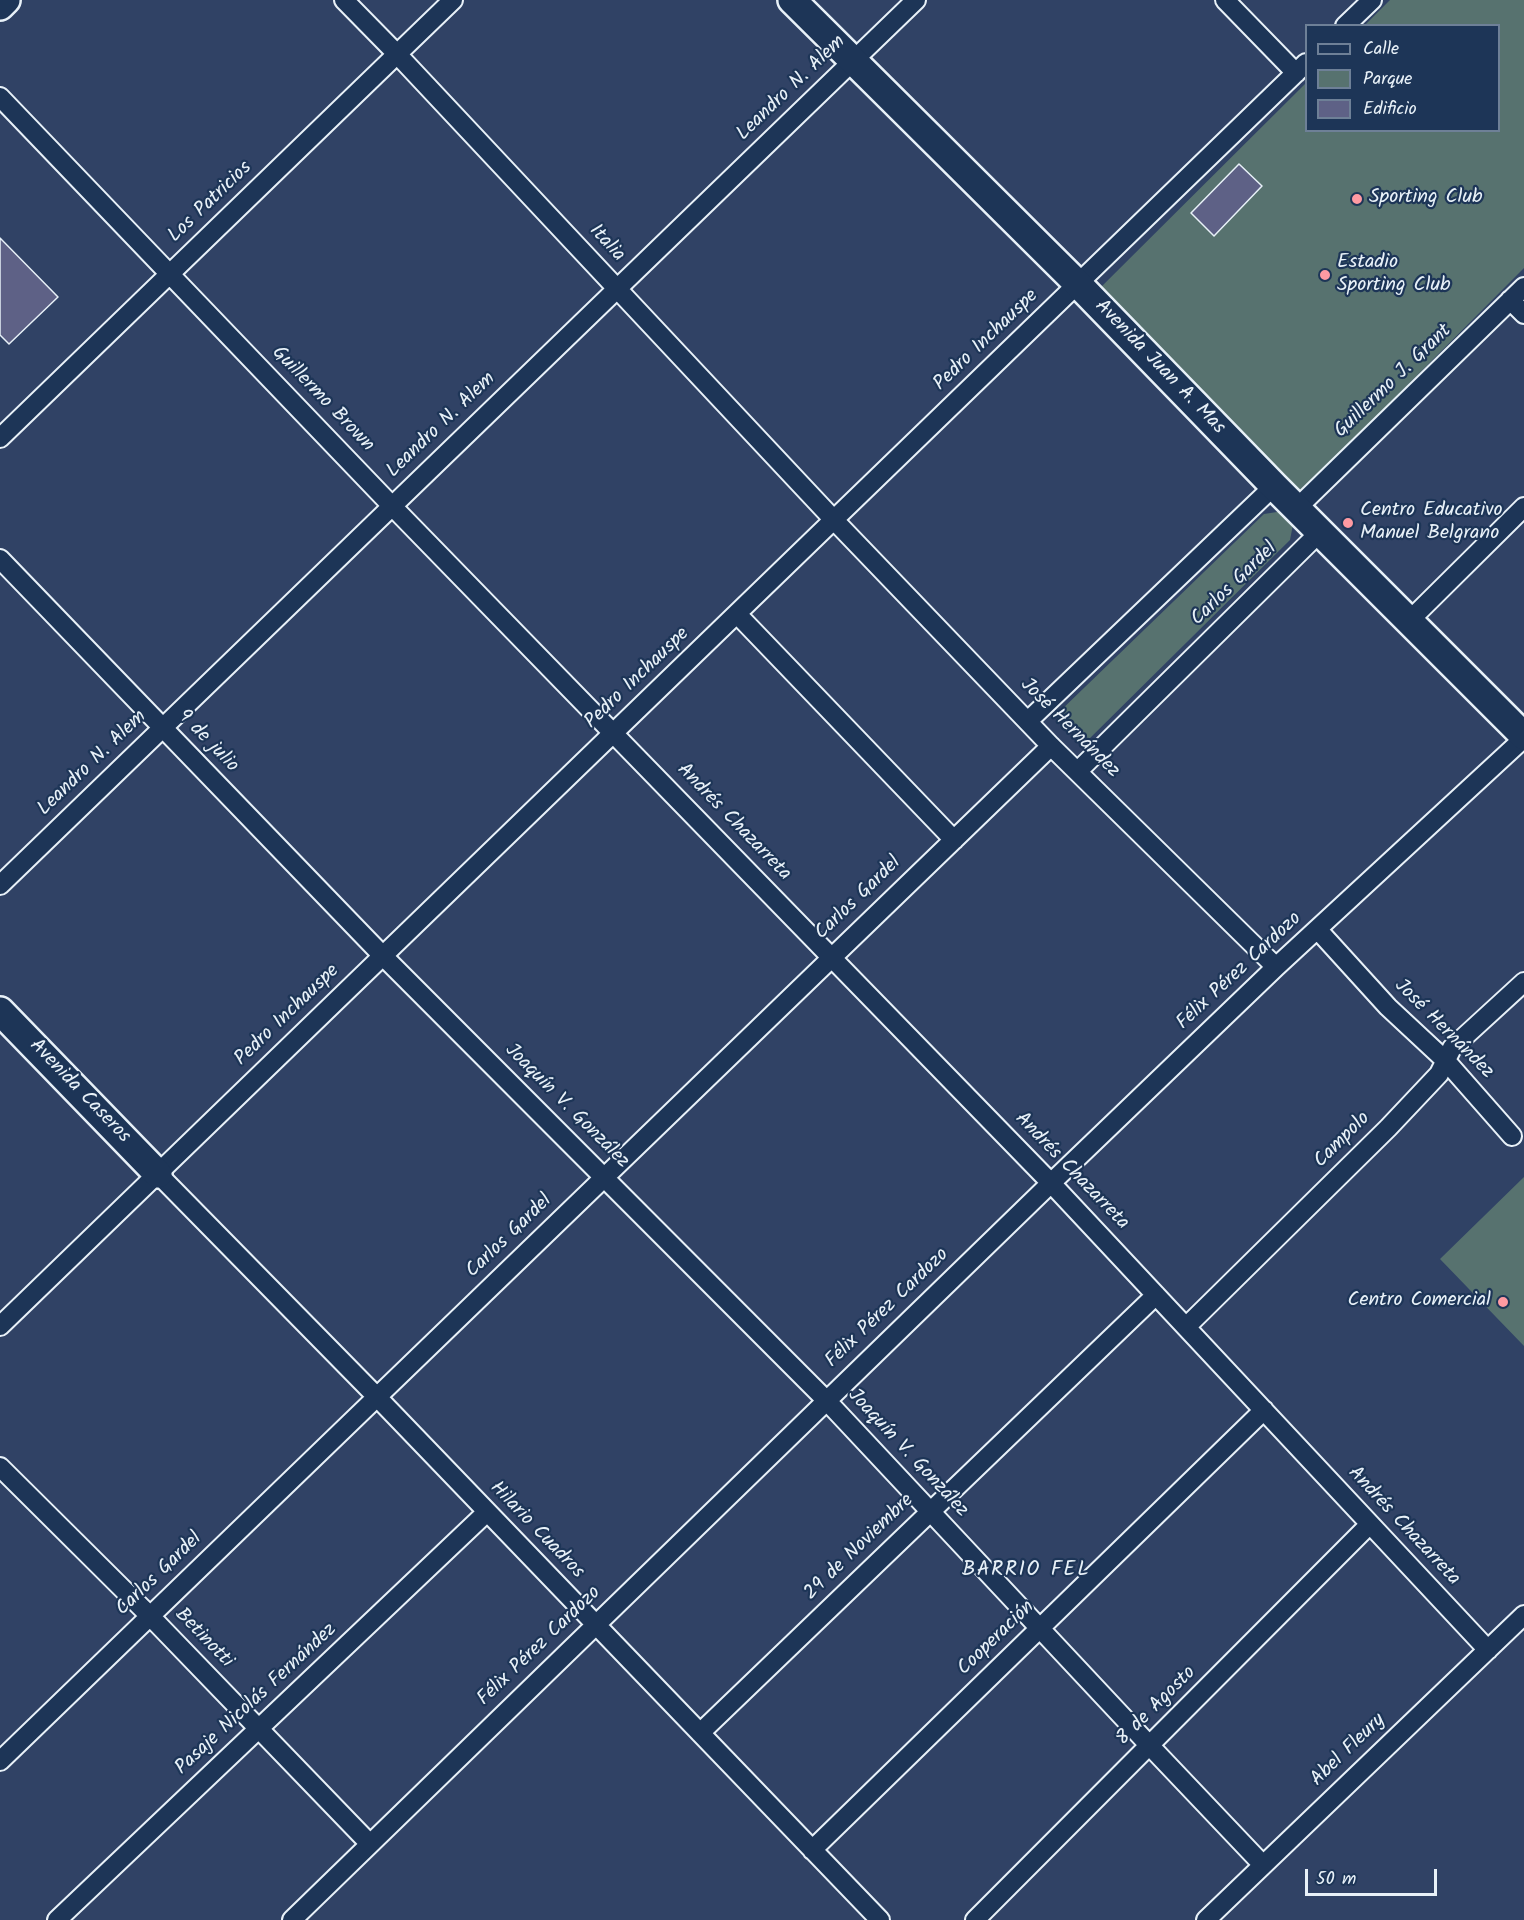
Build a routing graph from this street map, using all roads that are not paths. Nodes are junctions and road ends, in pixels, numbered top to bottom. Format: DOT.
graph roads {
  1 [pos="6,0"];
  2 [pos="344,0"];
  3 [pos="453,0"];
  4 [pos="792,0"];
  5 [pos="916,0"];
  6 [pos="1225,0"];
  7 [pos="1372,0"];
  8 [pos="0,6"];
  9 [pos="1347,24"];
  10 [pos="397,54"];
  11 [pos="853,61"];
  12 [pos="1301,68"];
  13 [pos="0,98"];
  14 [pos="169,274"];
  15 [pos="1078,284"];
  16 [pos="1524,287"];
  17 [pos="617,289"];
  18 [pos="1510,300"];
  19 [pos="1524,314"];
  20 [pos="0,438"];
  21 [pos="1274,486"];
  22 [pos="392,506"];
  23 [pos="1524,507"];
  24 [pos="1296,509"];
  25 [pos="834,520"];
  26 [pos="1320,532"];
  27 [pos="0,559"];
  28 [pos="737,614"];
  29 [pos="1409,621"];
  30 [pos="1028,721"];
  31 [pos="162,728"];
  32 [pos="614,733"];
  33 [pos="1524,737"];
  34 [pos="1051,746"];
  35 [pos="1078,771"];
  36 [pos="954,840"];
  37 [pos="0,885"];
  38 [pos="1318,930"];
  39 [pos="383,956"];
  40 [pos="831,958"];
  41 [pos="1276,967"];
  42 [pos="1524,982"];
  43 [pos="0,1011"];
  44 [pos="1446,1061"];
  45 [pos="1512,1136"];
  46 [pos="158,1174"];
  47 [pos="604,1177"];
  48 [pos="1051,1183"];
  49 [pos="1156,1295"];
  50 [pos="0,1326"];
  51 [pos="1186,1328"];
  52 [pos="376,1397"];
  53 [pos="826,1400"];
  54 [pos="1264,1410"];
  55 [pos="0,1467"];
  56 [pos="487,1512"];
  57 [pos="930,1512"];
  58 [pos="1370,1524"];
  59 [pos="1524,1615"];
  60 [pos="150,1616"];
  61 [pos="595,1624"];
  62 [pos="1040,1629"];
  63 [pos="1488,1650"];
  64 [pos="259,1729"];
  65 [pos="700,1733"];
  66 [pos="1150,1746"];
  67 [pos="0,1761"];
  68 [pos="370,1844"];
  69 [pos="812,1850"];
  70 [pos="1263,1864"];
  71 [pos="57,1920"];
  72 [pos="292,1920"];
  73 [pos="880,1920"];
  74 [pos="975,1920"];
  75 [pos="1206,1920"];
  1 -- 8 [label="main road"];
  2 -- 10 [label="street, Italia"];
  3 -- 10 [label="street, Los Patricios"];
  4 -- 11 [label="main road, Avenida Juan A. Mas"];
  5 -- 11 [label="street, Leandro N. Alem"];
  6 -- 12 [label="street"];
  7 -- 9 [label="street"];
  10 -- 14 [label="street, Los Patricios"];
  10 -- 17 [label="street, Italia"];
  11 -- 15 [label="main road, Avenida Juan A. Mas"];
  11 -- 17 [label="street, Leandro N. Alem"];
  12 -- 15 [label="street, Pedro Inchauspe"];
  13 -- 14 [label="street, Guillermo Brown"];
  14 -- 20 [label="street, Los Patricios"];
  14 -- 22 [label="street, Guillermo Brown"];
  15 -- 21 [label="main road, Avenida Juan A. Mas"];
  15 -- 25 [label="street, Pedro Inchauspe"];
  16 -- 18 [label="street, Guillermo J. Grant"];
  17 -- 22 [label="street, Leandro N. Alem"];
  17 -- 25 [label="street, Italia"];
  18 -- 19 [label="street"];
  18 -- 24 [label="street, Guillermo J. Grant"];
  21 -- 24 [label="main road, Avenida Juan A. Mas"];
  21 -- 30 [label="street"];
  22 -- 31 [label="street, Leandro N. Alem"];
  22 -- 32 [label="street, Guillermo Brown"];
  23 -- 29 [label="street"];
  24 -- 26 [label="main road, Avenida Juan A. Mas"];
  25 -- 28 [label="street, Pedro Inchauspe"];
  25 -- 30 [label="street, José Hernández"];
  26 -- 29 [label="main road, Avenida Juan A. Mas"];
  26 -- 35 [label="street, Carlos Gardel"];
  27 -- 31 [label="street, 9 de julio"];
  28 -- 32 [label="street, Pedro Inchauspe"];
  28 -- 36 [label="street"];
  29 -- 33 [label="main road, Avenida Juan A. Mas"];
  30 -- 34 [label="street, José Hernández"];
  31 -- 37 [label="street, Leandro N. Alem"];
  31 -- 39 [label="street, 9 de julio"];
  32 -- 39 [label="street, Pedro Inchauspe"];
  32 -- 40 [label="street, Andrés Chazarreta"];
  33 -- 38 [label="street, Félix Pérez Cardozo"];
  34 -- 35 [label="street, José Hernández"];
  34 -- 36 [label="street, Carlos Gardel"];
  35 -- 41 [label="street, José Hernández"];
  36 -- 40 [label="street, Carlos Gardel"];
  38 -- 41 [label="street, Félix Pérez Cardozo"];
  38 -- 44 [label="street, José Hernández"];
  39 -- 46 [label="street, Pedro Inchauspe"];
  39 -- 47 [label="street, Joaquín V. González"];
  40 -- 47 [label="street, Carlos Gardel"];
  40 -- 48 [label="street, Andrés Chazarreta"];
  41 -- 48 [label="street, Félix Pérez Cardozo"];
  42 -- 44 [label="street, Campolo"];
  43 -- 46 [label="main road, Avenida Caseros"];
  44 -- 45 [label="street, José Hernández"];
  44 -- 51 [label="street, Campolo"];
  46 -- 50 [label="street, Pedro Inchauspe"];
  46 -- 52 [label="street, Hilario Cuadros"];
  47 -- 52 [label="street, Carlos Gardel"];
  47 -- 53 [label="street, Joaquín V. González"];
  48 -- 49 [label="street, Andrés Chazarreta"];
  48 -- 53 [label="street, Félix Pérez Cardozo"];
  49 -- 51 [label="street, Andrés Chazarreta"];
  49 -- 57 [label="street, 29 de Noviembre"];
  51 -- 54 [label="street, Andrés Chazarreta"];
  52 -- 56 [label="street, Hilario Cuadros"];
  52 -- 60 [label="street, Carlos Gardel"];
  53 -- 57 [label="street, Joaquín V. González"];
  53 -- 61 [label="street, Félix Pérez Cardozo"];
  54 -- 58 [label="street, Andrés Chazarreta"];
  54 -- 62 [label="street, Cooperación"];
  55 -- 60 [label="street, Betinotti"];
  56 -- 61 [label="street, Hilario Cuadros"];
  56 -- 64 [label="street, Pasaje Nicolás Fernández"];
  57 -- 62 [label="street, Joaquín V. González"];
  57 -- 65 [label="street, 29 de Noviembre"];
  58 -- 63 [label="street, Andrés Chazarreta"];
  58 -- 66 [label="street, 8 de Agosto"];
  59 -- 63 [label="street, Abel Fleury"];
  60 -- 64 [label="street, Betinotti"];
  60 -- 67 [label="street, Carlos Gardel"];
  61 -- 65 [label="street, Hilario Cuadros"];
  61 -- 68 [label="street, Félix Pérez Cardozo"];
  62 -- 66 [label="street, Joaquín V. González"];
  62 -- 69 [label="street, Cooperación"];
  63 -- 70 [label="street, Abel Fleury"];
  64 -- 68 [label="street, Betinotti"];
  64 -- 71 [label="street, Pasaje Nicolás Fernández"];
  65 -- 69 [label="street, Hilario Cuadros"];
  66 -- 70 [label="street, Joaquín V. González"];
  66 -- 74 [label="street, 8 de Agosto"];
  68 -- 72 [label="street, Félix Pérez Cardozo"];
  69 -- 73 [label="street, Hilario Cuadros"];
  70 -- 75 [label="street, Abel Fleury"];
}
